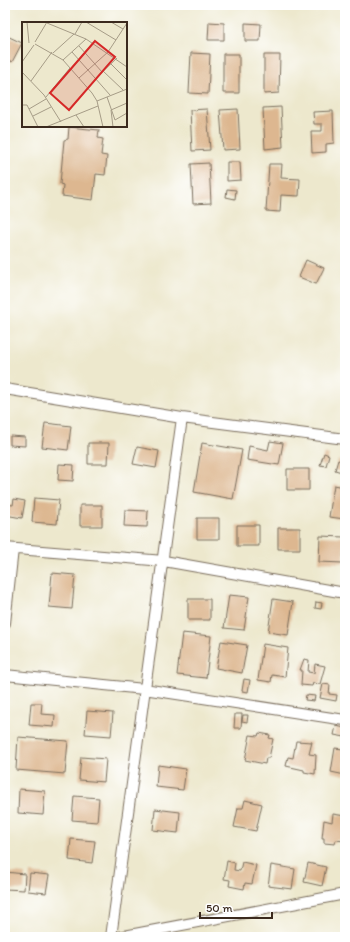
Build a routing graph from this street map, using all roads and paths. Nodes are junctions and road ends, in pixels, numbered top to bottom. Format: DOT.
graph roads {
  1 [pos="5,389"];
  2 [pos="182,418"];
  3 [pos="345,439"];
  4 [pos="9,549"];
  5 [pos="164,561"];
  6 [pos="345,592"];
  7 [pos="5,623"];
  8 [pos="5,675"];
  9 [pos="144,689"];
  10 [pos="345,720"];
  11 [pos="345,894"];
  12 [pos="111,937"];
  13 [pos="119,937"];
  1 -- 2 [label="street"];
  2 -- 3 [label="street"];
  2 -- 5 [label="street"];
  4 -- 5 [label="street"];
  4 -- 7 [label="street"];
  5 -- 6 [label="street"];
  5 -- 9 [label="street"];
  8 -- 9 [label="street"];
  9 -- 10 [label="street"];
  9 -- 12 [label="street"];
  11 -- 13 [label="street"];
}
